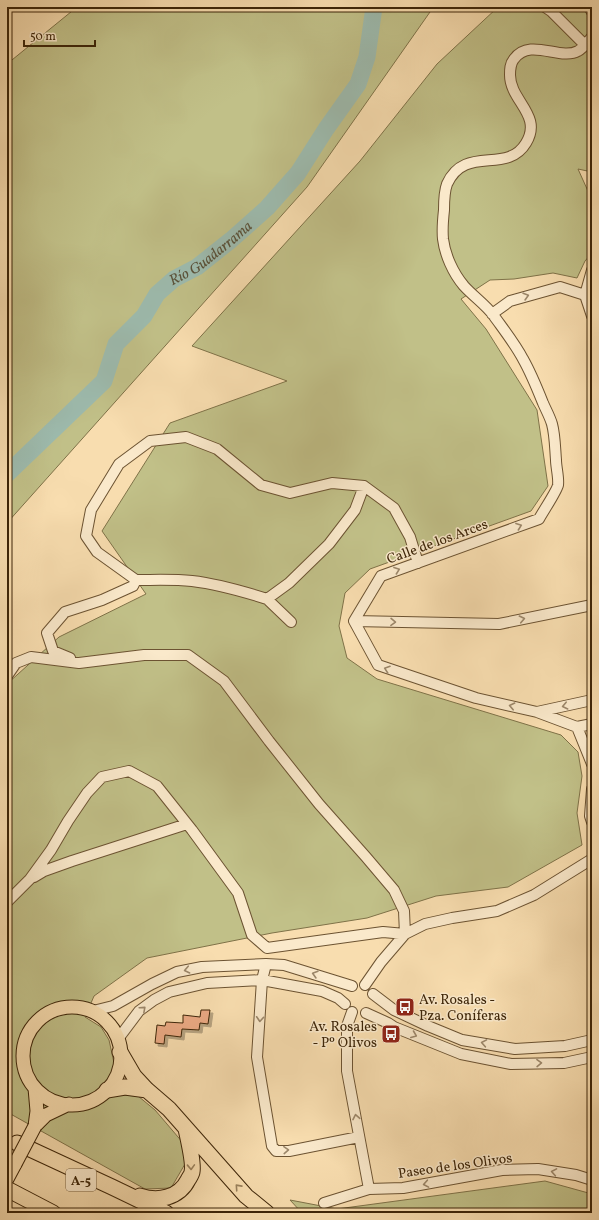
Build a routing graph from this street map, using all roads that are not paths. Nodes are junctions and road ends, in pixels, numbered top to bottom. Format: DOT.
graph roads {
  1 [pos="545,7"];
  2 [pos="590,7"];
  3 [pos="592,12"];
  4 [pos="592,37"];
  5 [pos="585,45"];
  6 [pos="592,270"];
  7 [pos="585,295"];
  8 [pos="492,314"];
  9 [pos="592,316"];
  10 [pos="364,486"];
  11 [pos="418,563"];
  12 [pos="136,580"];
  13 [pos="267,599"];
  14 [pos="592,605"];
  15 [pos="354,621"];
  16 [pos="291,622"];
  17 [pos="79,663"];
  18 [pos="7,676"];
  19 [pos="592,700"];
  20 [pos="537,712"];
  21 [pos="592,724"];
  22 [pos="577,727"];
  23 [pos="592,764"];
  24 [pos="592,789"];
  25 [pos="592,822"];
  26 [pos="187,824"];
  27 [pos="592,859"];
  28 [pos="30,879"];
  29 [pos="7,902"];
  30 [pos="405,934"];
  31 [pos="266,964"];
  32 [pos="262,980"];
  33 [pos="365,985"];
  34 [pos="352,986"];
  35 [pos="373,994"];
  36 [pos="345,1004"];
  37 [pos="93,1011"];
  38 [pos="352,1012"];
  39 [pos="366,1012"];
  40 [pos="592,1040"];
  41 [pos="119,1046"];
  42 [pos="592,1057"];
  43 [pos="35,1088"];
  44 [pos="107,1090"];
  45 [pos="147,1090"];
  46 [pos="69,1104"];
  47 [pos="35,1126"];
  48 [pos="185,1128"];
  49 [pos="359,1137"];
  50 [pos="12,1140"];
  51 [pos="7,1179"];
  52 [pos="592,1180"];
  53 [pos="112,1187"];
  54 [pos="7,1189"];
  55 [pos="369,1189"];
  56 [pos="324,1203"];
  57 [pos="53,1213"];
  58 [pos="148,1213"];
  59 [pos="166,1213"];
  60 [pos="267,1213"];
  1 -- 5 [label="street"];
  2 -- 3 [label="street"];
  4 -- 5 [label="street"];
  5 -- 8 [label="street, Calle de los Arces"];
  6 -- 7 [label="street"];
  8 -- 7 [label="street, one-way"];
  7 -- 9 [label="street"];
  11 -- 8 [label="street, Calle de los Arces, one-way"];
  10 -- 11 [label="street"];
  10 -- 12 [label="street"];
  10 -- 13 [label="street"];
  15 -- 11 [label="street, Calle de los Arces, one-way"];
  12 -- 13 [label="street"];
  12 -- 17 [label="street"];
  13 -- 16 [label="street"];
  15 -- 14 [label="street, one-way"];
  20 -- 15 [label="street, one-way"];
  17 -- 18 [label="street"];
  17 -- 30 [label="street"];
  19 -- 20 [label="street, one-way"];
  20 -- 22 [label="street"];
  21 -- 22 [label="street"];
  22 -- 23 [label="street"];
  24 -- 25 [label="street"];
  26 -- 28 [label="street"];
  26 -- 28 [label="street"];
  26 -- 30 [label="street"];
  27 -- 30 [label="street"];
  28 -- 29 [label="street"];
  30 -- 33 [label="street"];
  31 -- 32 [label="street"];
  34 -- 31 [label="street, one-way"];
  31 -- 37 [label="street, one-way"];
  32 -- 36 [label="street"];
  41 -- 32 [label="street, one-way"];
  32 -- 49 [label="street, one-way"];
  33 -- 34 [label="street"];
  33 -- 35 [label="street"];
  34 -- 36 [label="street"];
  35 -- 39 [label="street"];
  40 -- 35 [label="street, one-way"];
  36 -- 38 [label="street"];
  37 -- 41 [label="main road"];
  37 -- 43 [label="main road"];
  38 -- 39 [label="street"];
  49 -- 38 [label="street, one-way"];
  39 -- 42 [label="street, one-way"];
  41 -- 44 [label="main road"];
  41 -- 45 [label="highway"];
  43 -- 46 [label="main road"];
  43 -- 47 [label="main road"];
  44 -- 45 [label="highway"];
  44 -- 46 [label="main road"];
  45 -- 48 [label="highway"];
  46 -- 47 [label="main road"];
  47 -- 51 [label="main road, bridge"];
  48 -- 53 [label="highway, one-way"];
  60 -- 48 [label="highway, one-way"];
  49 -- 55 [label="street"];
  50 -- 53 [label="highway"];
  50 -- 58 [label="highway, A-5"];
  52 -- 55 [label="street, Paseo de los Olivos, one-way"];
  53 -- 59 [label="highway"];
  54 -- 57 [label="highway"];
  55 -- 56 [label="street, Paseo de los Olivos"];
}
